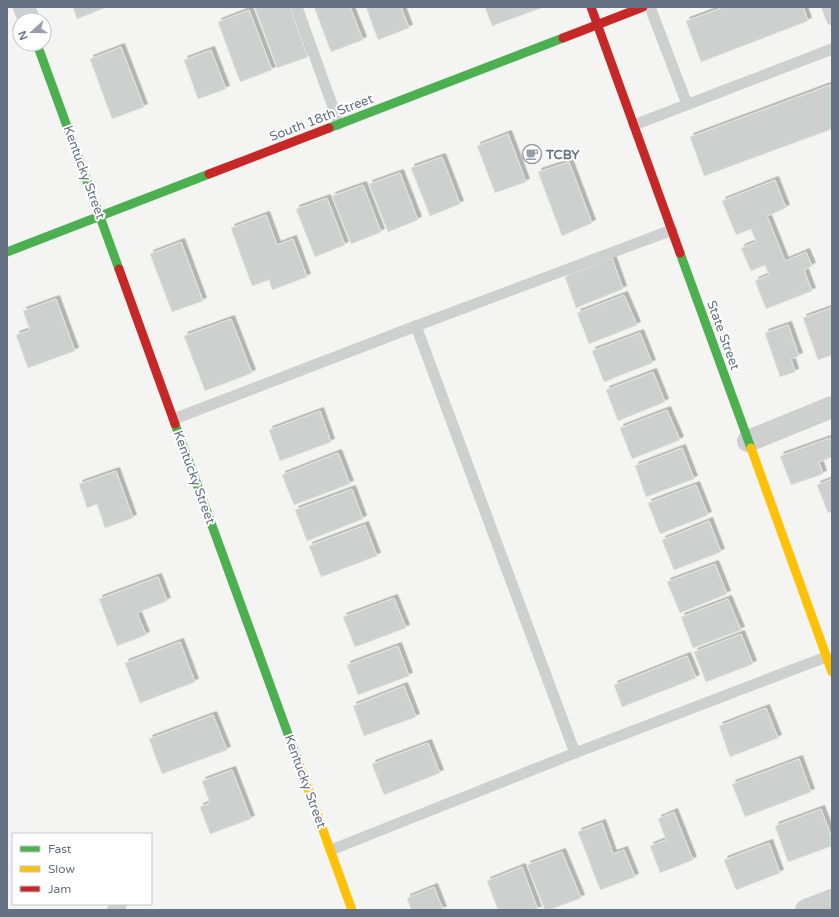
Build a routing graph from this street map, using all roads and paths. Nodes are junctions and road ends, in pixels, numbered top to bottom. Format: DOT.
graph roads {
  1 [pos="297,7"];
  2 [pos="591,7"];
  3 [pos="643,7"];
  4 [pos="650,7"];
  5 [pos="827,7"];
  6 [pos="832,20"];
  7 [pos="598,25"];
  8 [pos="832,48"];
  9 [pos="41,52"];
  10 [pos="687,104"];
  11 [pos="339,124"];
  12 [pos="634,125"];
  13 [pos="100,216"];
  14 [pos="672,230"];
  15 [pos="7,252"];
  16 [pos="416,326"];
  17 [pos="832,408"];
  18 [pos="174,418"];
  19 [pos="748,441"];
  20 [pos="826,657"];
  21 [pos="832,672"];
  22 [pos="575,753"];
  23 [pos="331,850"];
  24 [pos="832,900"];
  25 [pos="352,910"];
  26 [pos="806,910"];
  1 -- 11 [label="lane"];
  2 -- 7 [label="street, State Street"];
  3 -- 7 [label="street, South 18th Street"];
  4 -- 10 [label="lane"];
  5 -- 6 [label="lane"];
  7 -- 11 [label="street, South 18th Street"];
  7 -- 12 [label="street, State Street"];
  8 -- 10 [label="lane"];
  9 -- 13 [label="street, Kentucky Street"];
  10 -- 12 [label="lane"];
  11 -- 13 [label="street, South 18th Street"];
  12 -- 14 [label="street, State Street"];
  13 -- 15 [label="street, South 18th Street"];
  13 -- 18 [label="street, Kentucky Street"];
  14 -- 16 [label="lane"];
  14 -- 19 [label="street, State Street"];
  16 -- 18 [label="lane"];
  16 -- 22 [label="lane"];
  17 -- 19 [label="street"];
  18 -- 23 [label="street, Kentucky Street"];
  19 -- 20 [label="street, State Street"];
  20 -- 21 [label="street, State Street"];
  20 -- 22 [label="lane"];
  22 -- 23 [label="lane"];
  23 -- 25 [label="street, Kentucky Street"];
  24 -- 26 [label="street"];
}
